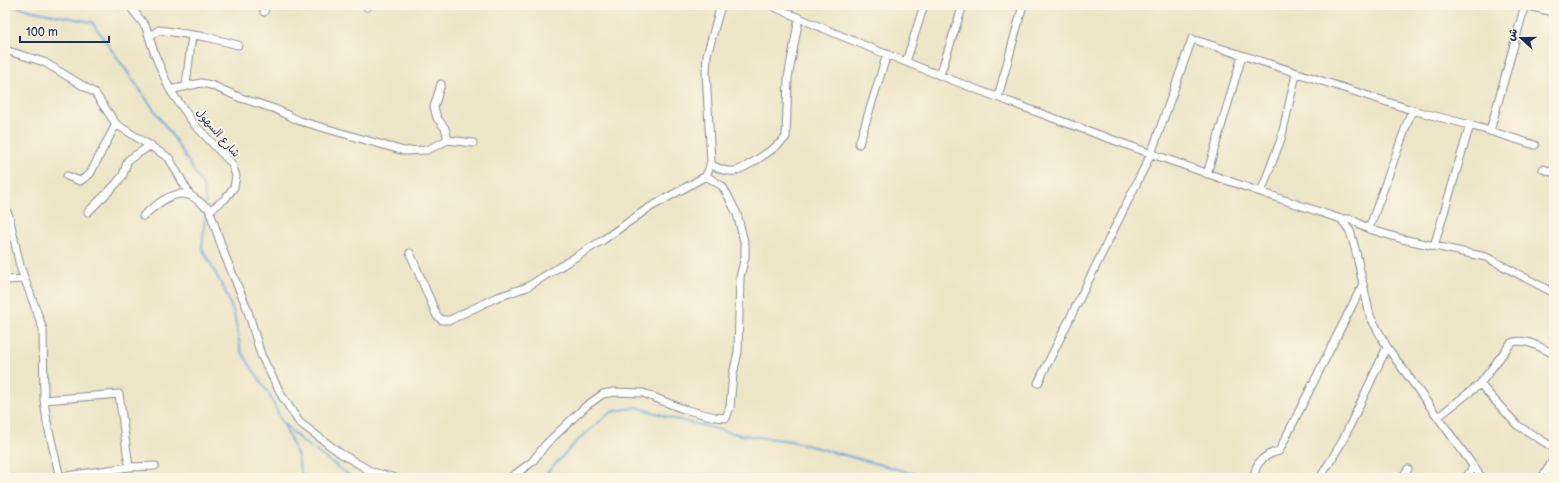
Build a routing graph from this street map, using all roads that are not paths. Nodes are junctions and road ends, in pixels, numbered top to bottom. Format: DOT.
graph roads {
  1 [pos="129,5"];
  2 [pos="721,5"];
  3 [pos="770,5"];
  4 [pos="924,5"];
  5 [pos="963,5"];
  6 [pos="1023,5"];
  7 [pos="1524,5"];
  8 [pos="1554,12"];
  9 [pos="799,18"];
  10 [pos="192,35"];
  11 [pos="150,36"];
  12 [pos="238,45"];
  13 [pos="5,50"];
  14 [pos="887,54"];
  15 [pos="1242,56"];
  16 [pos="906,62"];
  17 [pos="1296,74"];
  18 [pos="940,75"];
  19 [pos="441,84"];
  20 [pos="186,85"];
  21 [pos="170,90"];
  22 [pos="998,97"];
  23 [pos="1412,110"];
  24 [pos="116,124"];
  25 [pos="1470,125"];
  26 [pos="1490,131"];
  27 [pos="448,140"];
  28 [pos="473,143"];
  29 [pos="859,144"];
  30 [pos="151,145"];
  31 [pos="1535,145"];
  32 [pos="1152,154"];
  33 [pos="710,164"];
  34 [pos="1544,169"];
  35 [pos="1554,173"];
  36 [pos="1207,174"];
  37 [pos="67,176"];
  38 [pos="706,176"];
  39 [pos="1261,192"];
  40 [pos="190,195"];
  41 [pos="5,209"];
  42 [pos="211,209"];
  43 [pos="88,212"];
  44 [pos="143,216"];
  45 [pos="1341,219"];
  46 [pos="1369,229"];
  47 [pos="1434,246"];
  48 [pos="410,253"];
  49 [pos="25,279"];
  50 [pos="5,280"];
  51 [pos="1363,284"];
  52 [pos="1554,293"];
  53 [pos="1387,347"];
  54 [pos="1554,354"];
  55 [pos="1038,384"];
  56 [pos="1480,384"];
  57 [pos="44,400"];
  58 [pos="1438,417"];
  59 [pos="1554,448"];
  60 [pos="1553,464"];
  61 [pos="155,466"];
  62 [pos="130,467"];
  63 [pos="1473,467"];
  64 [pos="1408,469"];
  65 [pos="60,477"];
  66 [pos="396,478"];
  67 [pos="510,478"];
  68 [pos="1255,478"];
  69 [pos="1320,478"];
  70 [pos="1402,478"];
  71 [pos="1466,478"];
  72 [pos="1482,478"];
  73 [pos="1542,478"];
  1 -- 11 [label="street, شارع السهول"];
  2 -- 33 [label="street"];
  3 -- 9 [label="street"];
  4 -- 16 [label="street"];
  5 -- 18 [label="street"];
  6 -- 22 [label="street"];
  7 -- 8 [label="street"];
  7 -- 26 [label="street"];
  9 -- 14 [label="street"];
  9 -- 33 [label="street"];
  10 -- 11 [label="street"];
  10 -- 12 [label="street"];
  10 -- 20 [label="street"];
  11 -- 21 [label="street, شارع السهول"];
  13 -- 24 [label="street"];
  14 -- 16 [label="street"];
  14 -- 29 [label="street"];
  15 -- 17 [label="street"];
  15 -- 32 [label="street"];
  15 -- 36 [label="street"];
  16 -- 18 [label="street"];
  17 -- 23 [label="street"];
  17 -- 39 [label="street"];
  18 -- 22 [label="street"];
  19 -- 27 [label="street"];
  20 -- 21 [label="street"];
  20 -- 27 [label="street"];
  21 -- 42 [label="street, شارع السهول"];
  22 -- 32 [label="street"];
  23 -- 25 [label="street"];
  23 -- 46 [label="street"];
  24 -- 30 [label="street"];
  24 -- 37 [label="street"];
  25 -- 26 [label="street"];
  25 -- 47 [label="street"];
  26 -- 31 [label="street"];
  27 -- 28 [label="street"];
  30 -- 40 [label="street"];
  30 -- 43 [label="street"];
  32 -- 36 [label="street"];
  32 -- 55 [label="street"];
  33 -- 38 [label="street"];
  34 -- 35 [label="street"];
  36 -- 39 [label="street"];
  38 -- 48 [label="street"];
  38 -- 67 [label="street"];
  39 -- 45 [label="street"];
  40 -- 42 [label="street"];
  40 -- 44 [label="street"];
  41 -- 49 [label="street"];
  42 -- 66 [label="street"];
  45 -- 46 [label="street"];
  45 -- 51 [label="street"];
  46 -- 47 [label="street"];
  47 -- 52 [label="street"];
  49 -- 50 [label="street"];
  49 -- 57 [label="street"];
  51 -- 53 [label="street"];
  51 -- 68 [label="street"];
  53 -- 58 [label="street"];
  53 -- 69 [label="street"];
  54 -- 56 [label="street"];
  56 -- 58 [label="street"];
  56 -- 59 [label="street"];
  57 -- 62 [label="street"];
  57 -- 65 [label="street"];
  58 -- 63 [label="street"];
  60 -- 73 [label="street"];
  61 -- 62 [label="street"];
  62 -- 65 [label="street"];
  63 -- 71 [label="street"];
  63 -- 72 [label="street"];
  64 -- 70 [label="street"];
}
